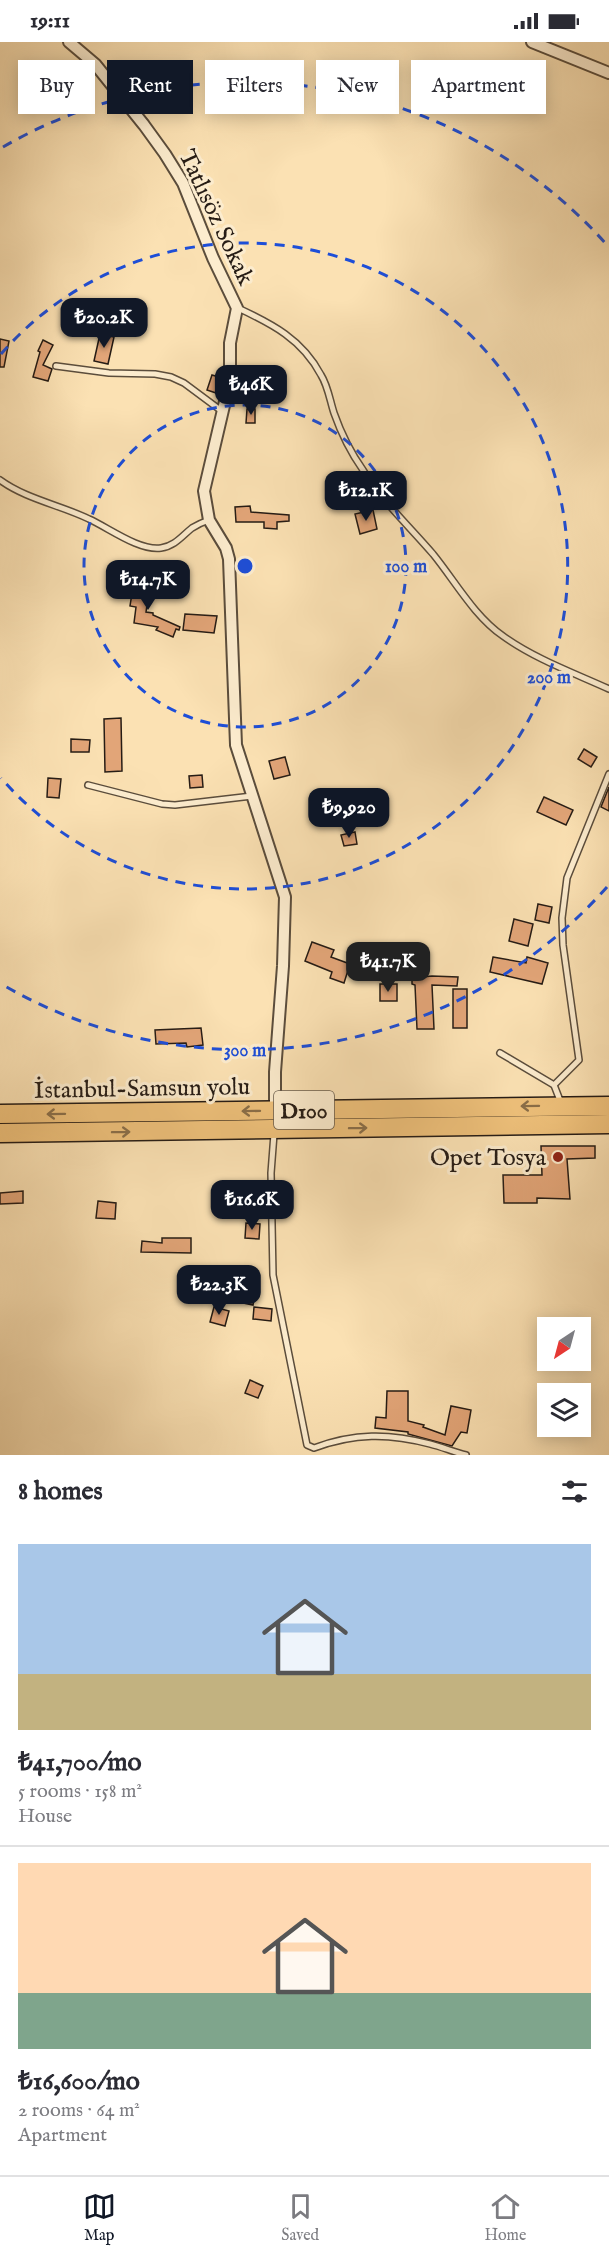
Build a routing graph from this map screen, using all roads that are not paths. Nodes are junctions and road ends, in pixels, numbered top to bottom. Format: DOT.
graph roads {
  1 [pos="69,42"];
  2 [pos="532,42"];
  3 [pos="609,73"];
  4 [pos="237,308"];
  5 [pos="56,366"];
  6 [pos="223,412"];
  7 [pos="0,480"];
  8 [pos="208,520"];
  9 [pos="609,690"];
  10 [pos="609,774"];
  11 [pos="88,785"];
  12 [pos="252,796"];
  13 [pos="500,1053"];
  14 [pos="554,1085"];
  15 [pos="563,1106"];
  16 [pos="609,1106"];
  17 [pos="275,1110"];
  18 [pos="0,1114"];
  19 [pos="609,1124"];
  20 [pos="275,1129"];
  21 [pos="0,1133"];
  22 [pos="466,1455"];
  1 -- 4 [label="street, Tatlısöz Sokak"];
  2 -- 3 [label="street"];
  4 -- 6 [label="street, Tatlısöz Sokak"];
  4 -- 9 [label="lane"];
  5 -- 6 [label="lane"];
  6 -- 8 [label="street, Tatlısöz Sokak"];
  7 -- 8 [label="lane"];
  8 -- 12 [label="street, Tatlısöz Sokak"];
  10 -- 14 [label="lane"];
  11 -- 12 [label="lane"];
  12 -- 17 [label="street, Tatlısöz Sokak"];
  13 -- 14 [label="lane"];
  14 -- 15 [label="lane"];
  15 -- 16 [label="highway, İstanbul-Samsun yolu / D100"];
  15 -- 17 [label="highway, İstanbul-Samsun yolu / D100, one-way"];
  17 -- 18 [label="highway, İstanbul-Samsun yolu / D100, one-way"];
  20 -- 19 [label="highway, İstanbul-Samsun yolu / D100, one-way"];
  21 -- 20 [label="highway, İstanbul-Samsun yolu / D100, one-way"];
  20 -- 22 [label="lane"];
}
